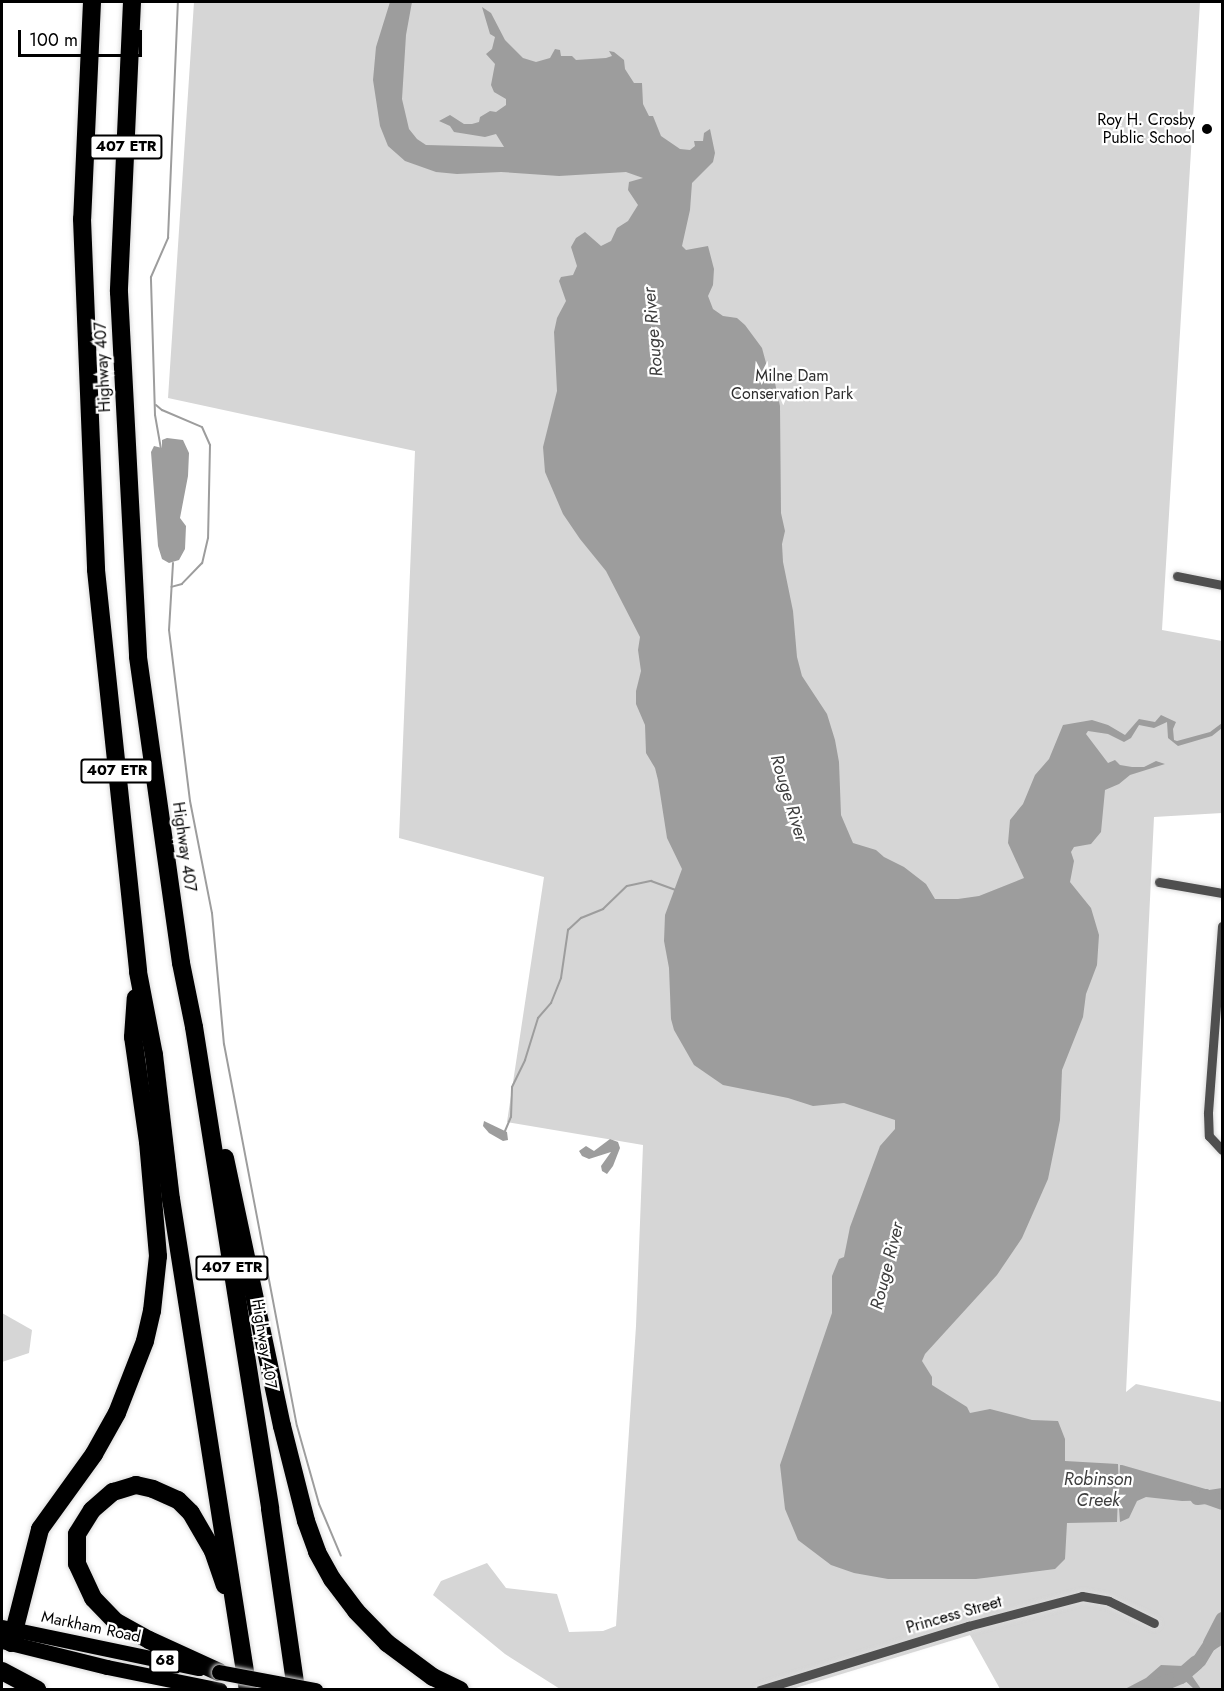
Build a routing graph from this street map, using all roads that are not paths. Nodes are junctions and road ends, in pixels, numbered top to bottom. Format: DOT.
graph roads {
  1 [pos="92,2"];
  2 [pos="132,2"];
  3 [pos="1177,576"];
  4 [pos="1222,585"];
  5 [pos="1159,882"];
  6 [pos="1222,893"];
  7 [pos="1222,926"];
  8 [pos="138,972"];
  9 [pos="1218,1012"];
  10 [pos="194,1027"];
  11 [pos="1222,1150"];
  12 [pos="1154,1623"];
  13 [pos="240,1628"];
  14 [pos="7,1635"];
  15 [pos="2,1671"];
  16 [pos="220,1684"];
  17 [pos="37,1689"];
  18 [pos="248,1689"];
  19 [pos="297,1689"];
  20 [pos="315,1689"];
  21 [pos="459,1689"];
  22 [pos="760,1689"];
  1 -- 8 [label="highway, Highway 407 / 407 ETR"];
  2 -- 10 [label="highway, Highway 407 / 407 ETR"];
  3 -- 4 [label="street"];
  5 -- 6 [label="street"];
  7 -- 9 [label="street"];
  8 -- 13 [label="highway, Highway 407 / 407 ETR"];
  8 -- 14 [label="highway"];
  9 -- 11 [label="street"];
  10 -- 19 [label="highway, Highway 407 / 407 ETR"];
  10 -- 21 [label="highway"];
  12 -- 22 [label="street, Princess Street"];
  13 -- 16 [label="highway"];
  13 -- 18 [label="highway, Highway 407 / 407 ETR"];
  14 -- 16 [label="main road, Markham Road / 68"];
  15 -- 17 [label="highway"];
  16 -- 20 [label="main road, Markham Road / 68, bridge"];
}
